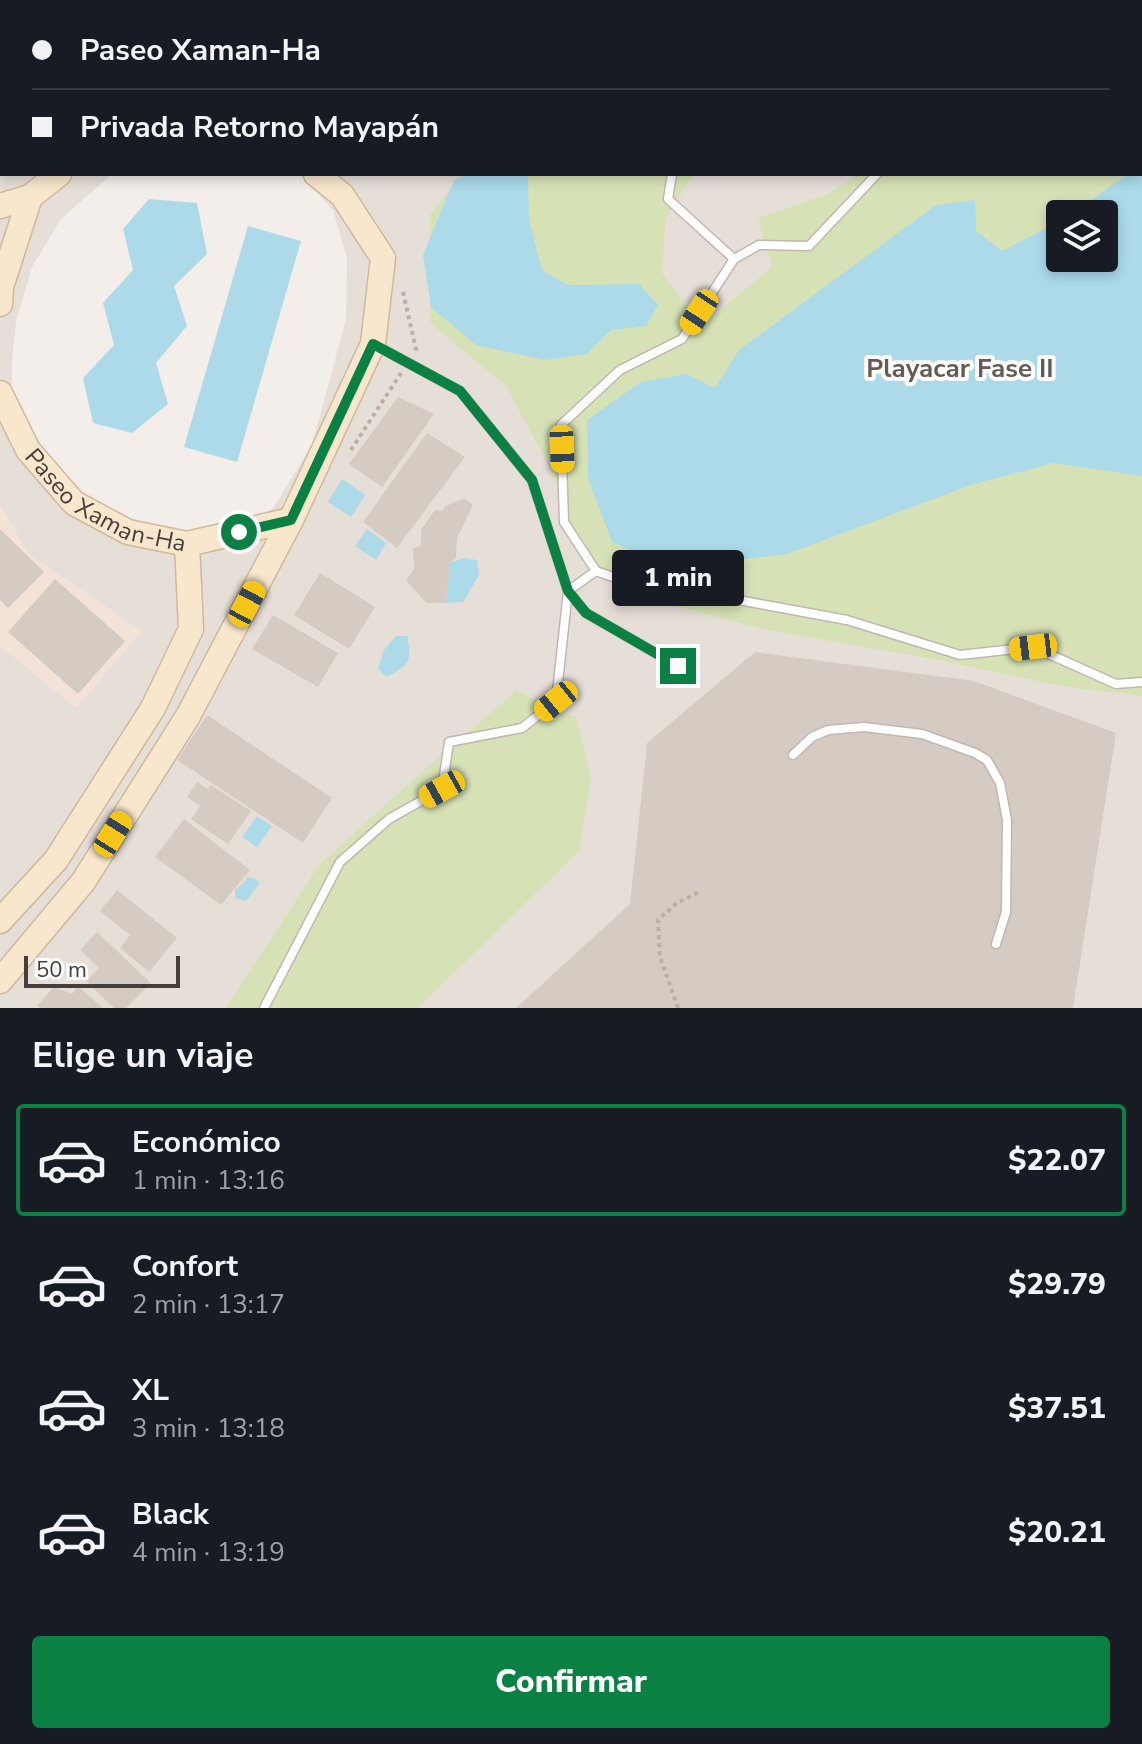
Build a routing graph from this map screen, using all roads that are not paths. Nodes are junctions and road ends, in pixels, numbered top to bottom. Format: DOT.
graph roads {
  1 [pos="56,176"];
  2 [pos="321,176"];
  3 [pos="672,176"];
  4 [pos="875,176"];
  5 [pos="345,185"];
  6 [pos="30,197"];
  7 [pos="0,206"];
  8 [pos="734,259"];
  9 [pos="0,304"];
  10 [pos="373,344"];
  11 [pos="0,393"];
  12 [pos="291,520"];
  13 [pos="187,544"];
  14 [pos="596,571"];
  15 [pos="568,591"];
  16 [pos="678,666"];
  17 [pos="1142,682"];
  18 [pos="793,755"];
  19 [pos="0,921"];
  20 [pos="996,944"];
  21 [pos="0,981"];
  22 [pos="264,1008"];
  1 -- 6 [label="main road"];
  2 -- 5 [label="main road"];
  3 -- 8 [label="lane"];
  4 -- 8 [label="lane"];
  5 -- 10 [label="main road"];
  6 -- 7 [label="main road"];
  6 -- 9 [label="main road"];
  8 -- 14 [label="lane"];
  10 -- 12 [label="main road"];
  10 -- 15 [label="lane"];
  11 -- 13 [label="main road, Paseo Xaman-Ha"];
  12 -- 13 [label="main road, Paseo Xaman-Ha"];
  12 -- 21 [label="main road"];
  13 -- 19 [label="main road"];
  14 -- 15 [label="lane"];
  14 -- 17 [label="lane"];
  15 -- 16 [label="lane"];
  15 -- 22 [label="lane"];
  18 -- 20 [label="lane"];
}
